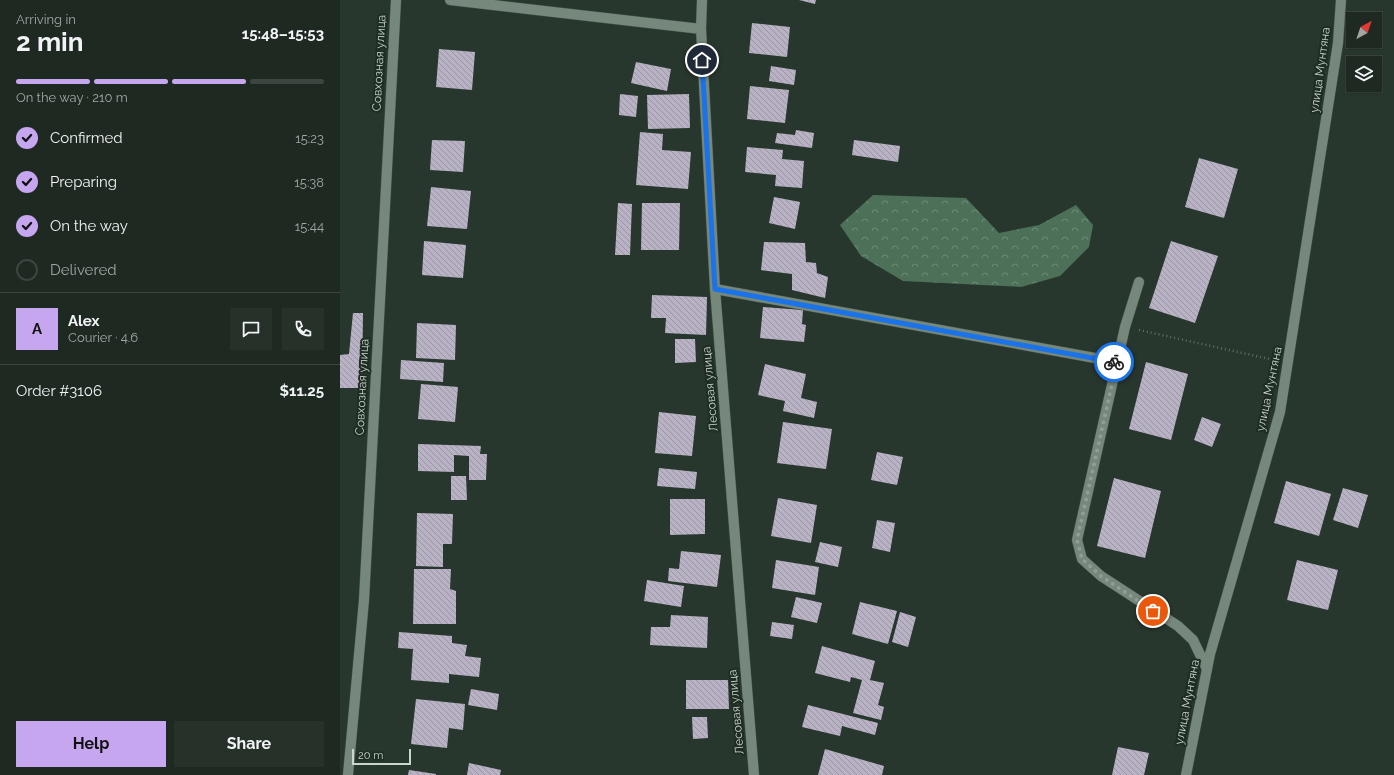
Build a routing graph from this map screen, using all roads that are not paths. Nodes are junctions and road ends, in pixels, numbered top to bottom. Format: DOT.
graph roads {
  1 [pos="396,0"];
  2 [pos="450,0"];
  3 [pos="702,0"];
  4 [pos="1341,0"];
  5 [pos="701,30"];
  6 [pos="1139,282"];
  7 [pos="715,289"];
  8 [pos="1117,362"];
  9 [pos="1207,669"];
  10 [pos="348,775"];
  11 [pos="754,775"];
  12 [pos="1186,775"];
  1 -- 10 [label="street, Совхозная улица"];
  2 -- 5 [label="street"];
  3 -- 5 [label="street, Лесовая улица"];
  4 -- 9 [label="street, улица Мунтяна"];
  5 -- 7 [label="street, Лесовая улица"];
  6 -- 8 [label="street"];
  7 -- 8 [label="street"];
  7 -- 11 [label="street, Лесовая улица"];
  8 -- 9 [label="street"];
  9 -- 12 [label="street, улица Мунтяна"];
}
